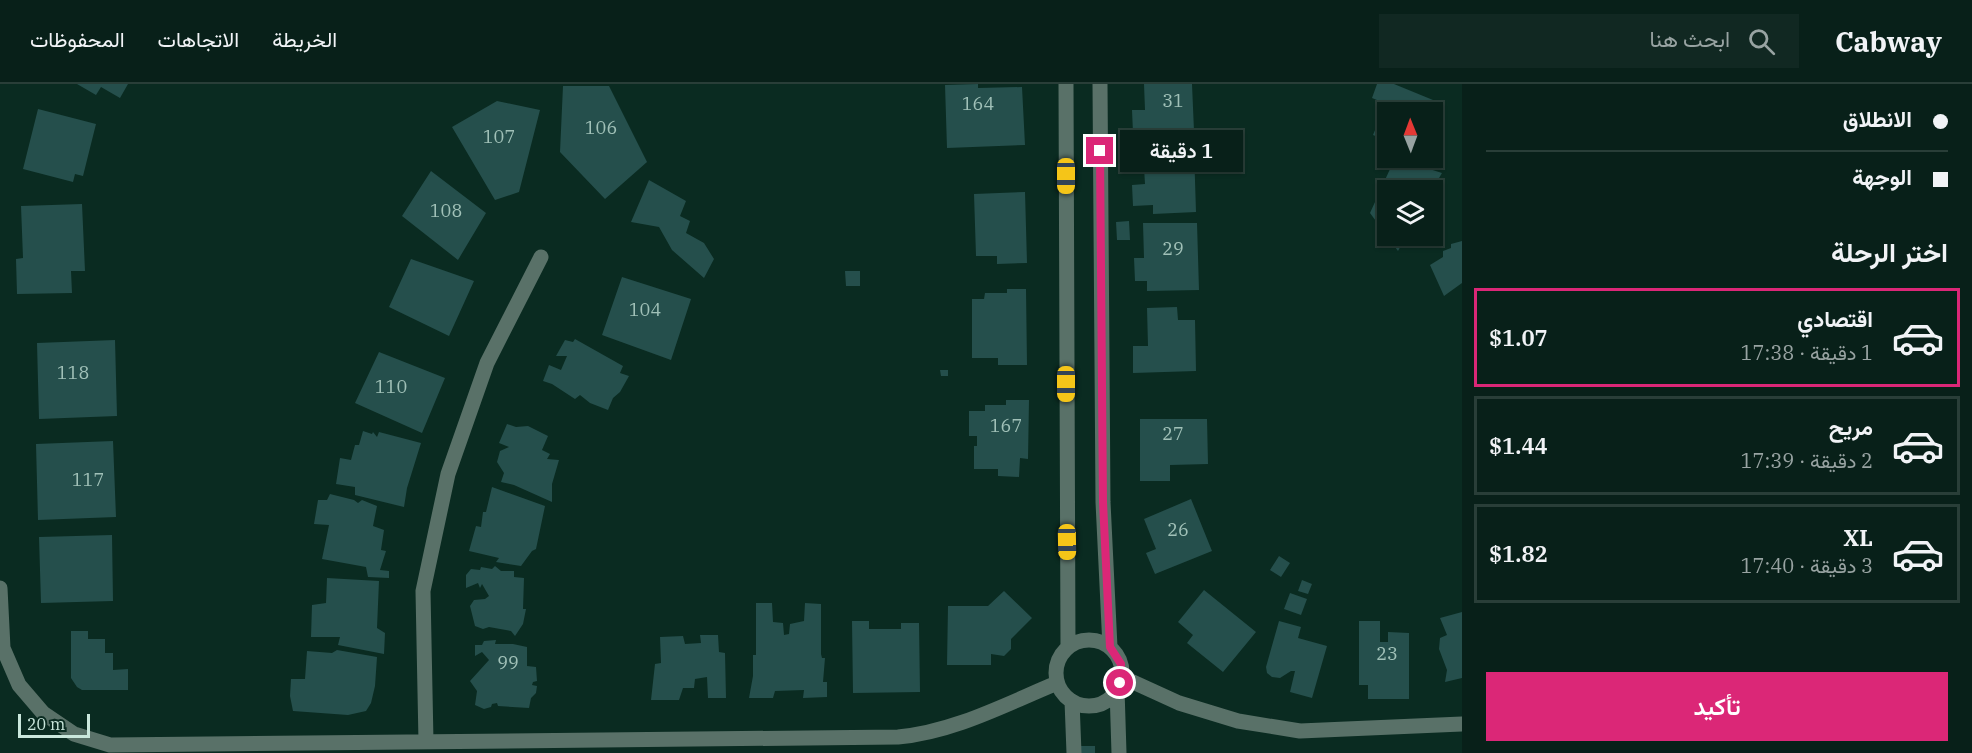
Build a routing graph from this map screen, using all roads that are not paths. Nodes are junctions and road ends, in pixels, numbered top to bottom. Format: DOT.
graph roads {
  1 [pos="1066,84"];
  2 [pos="1100,84"];
  3 [pos="541,257"];
  4 [pos="0,588"];
  5 [pos="1068,647"];
  6 [pos="1110,647"];
  7 [pos="1057,683"];
  8 [pos="1119,683"];
  9 [pos="1072,701"];
  10 [pos="1462,724"];
  11 [pos="426,742"];
  12 [pos="1074,753"];
  13 [pos="1119,753"];
  1 -- 5 [label="street"];
  2 -- 6 [label="street"];
  3 -- 11 [label="street"];
  4 -- 11 [label="street"];
  5 -- 6 [label="street"];
  5 -- 7 [label="street"];
  6 -- 8 [label="street"];
  7 -- 9 [label="street"];
  7 -- 11 [label="street"];
  8 -- 9 [label="street"];
  8 -- 10 [label="street"];
  8 -- 13 [label="street"];
  9 -- 12 [label="street"];
}
